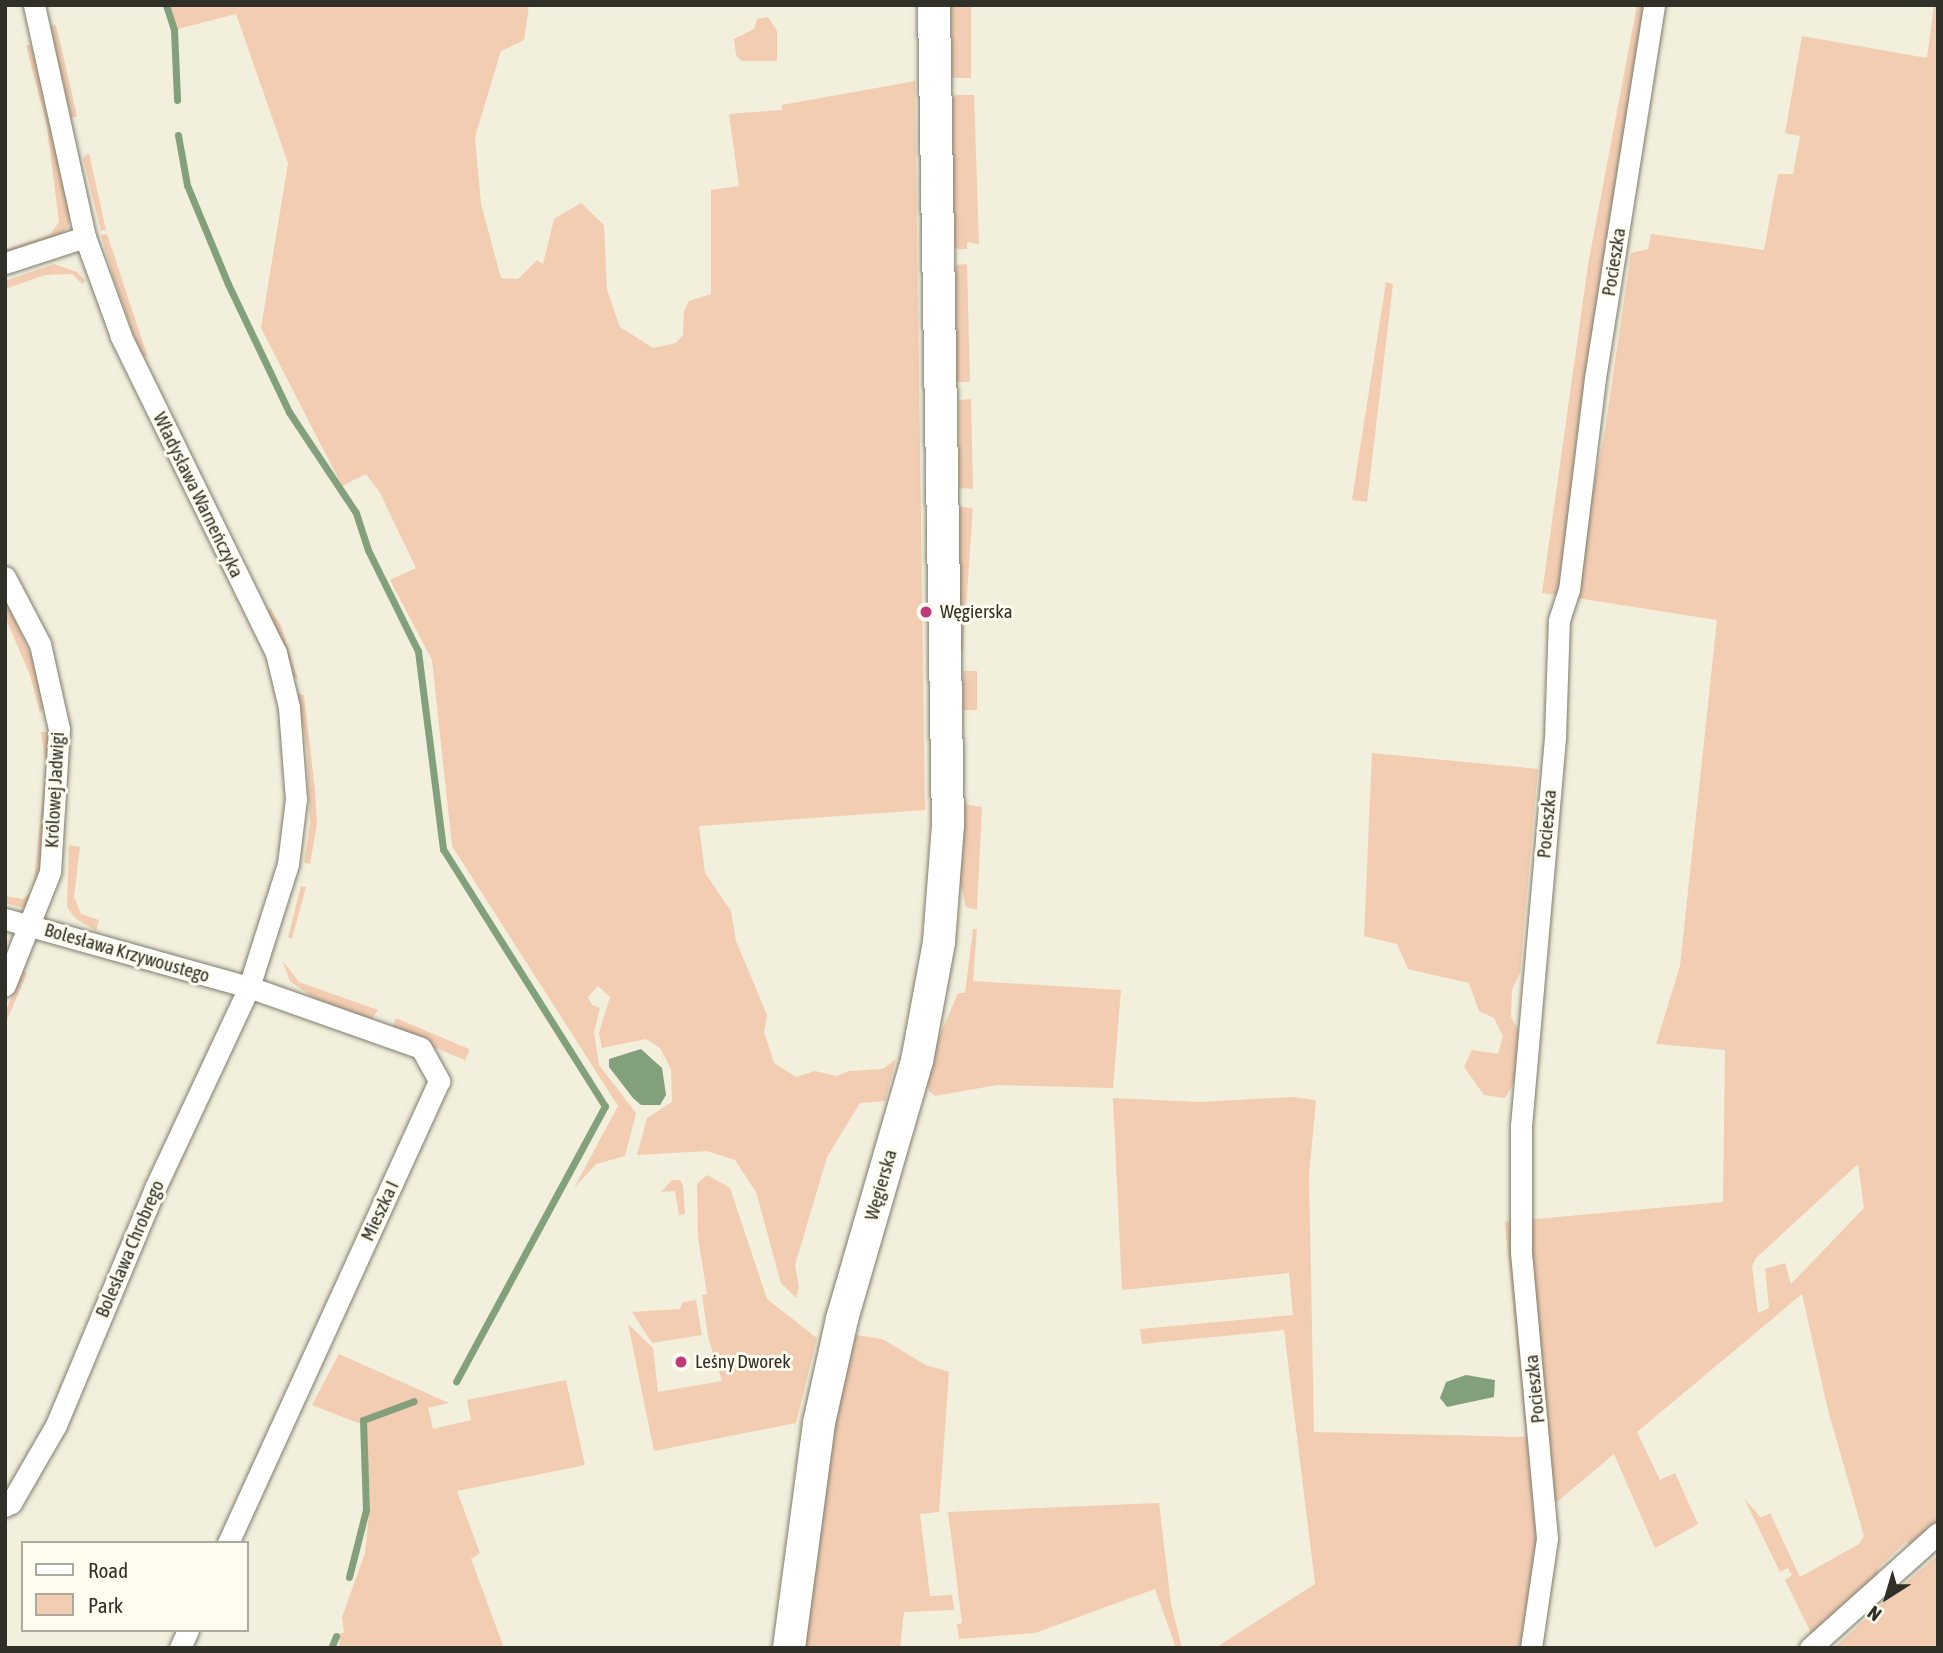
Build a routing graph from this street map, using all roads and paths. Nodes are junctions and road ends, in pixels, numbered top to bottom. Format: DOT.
graph roads {
  1 [pos="34,5"];
  2 [pos="934,5"];
  3 [pos="1654,5"];
  4 [pos="85,237"];
  5 [pos="5,263"];
  6 [pos="5,577"];
  7 [pos="5,919"];
  8 [pos="32,926"];
  9 [pos="5,985"];
  10 [pos="249,987"];
  11 [pos="5,1506"];
  12 [pos="1938,1533"];
  13 [pos="229,1541"];
  14 [pos="187,1632"];
  15 [pos="180,1648"];
  16 [pos="789,1648"];
  17 [pos="1531,1648"];
  18 [pos="1810,1648"];
  1 -- 4 [label="street, Władysława Warneńczyka"];
  2 -- 16 [label="main road, Węgierska"];
  3 -- 17 [label="street, Pocieszka"];
  4 -- 5 [label="street"];
  4 -- 10 [label="street, Władysława Warneńczyka"];
  6 -- 8 [label="street, Królowej Jadwigi"];
  7 -- 8 [label="street, Bolesława Krzywoustego"];
  8 -- 9 [label="street, Królowej Jadwigi"];
  8 -- 10 [label="street, Bolesława Krzywoustego"];
  10 -- 11 [label="street, Bolesława Chrobrego"];
  10 -- 13 [label="street, Mieszka I"];
  12 -- 18 [label="street"];
  14 -- 15 [label="street"];
}
